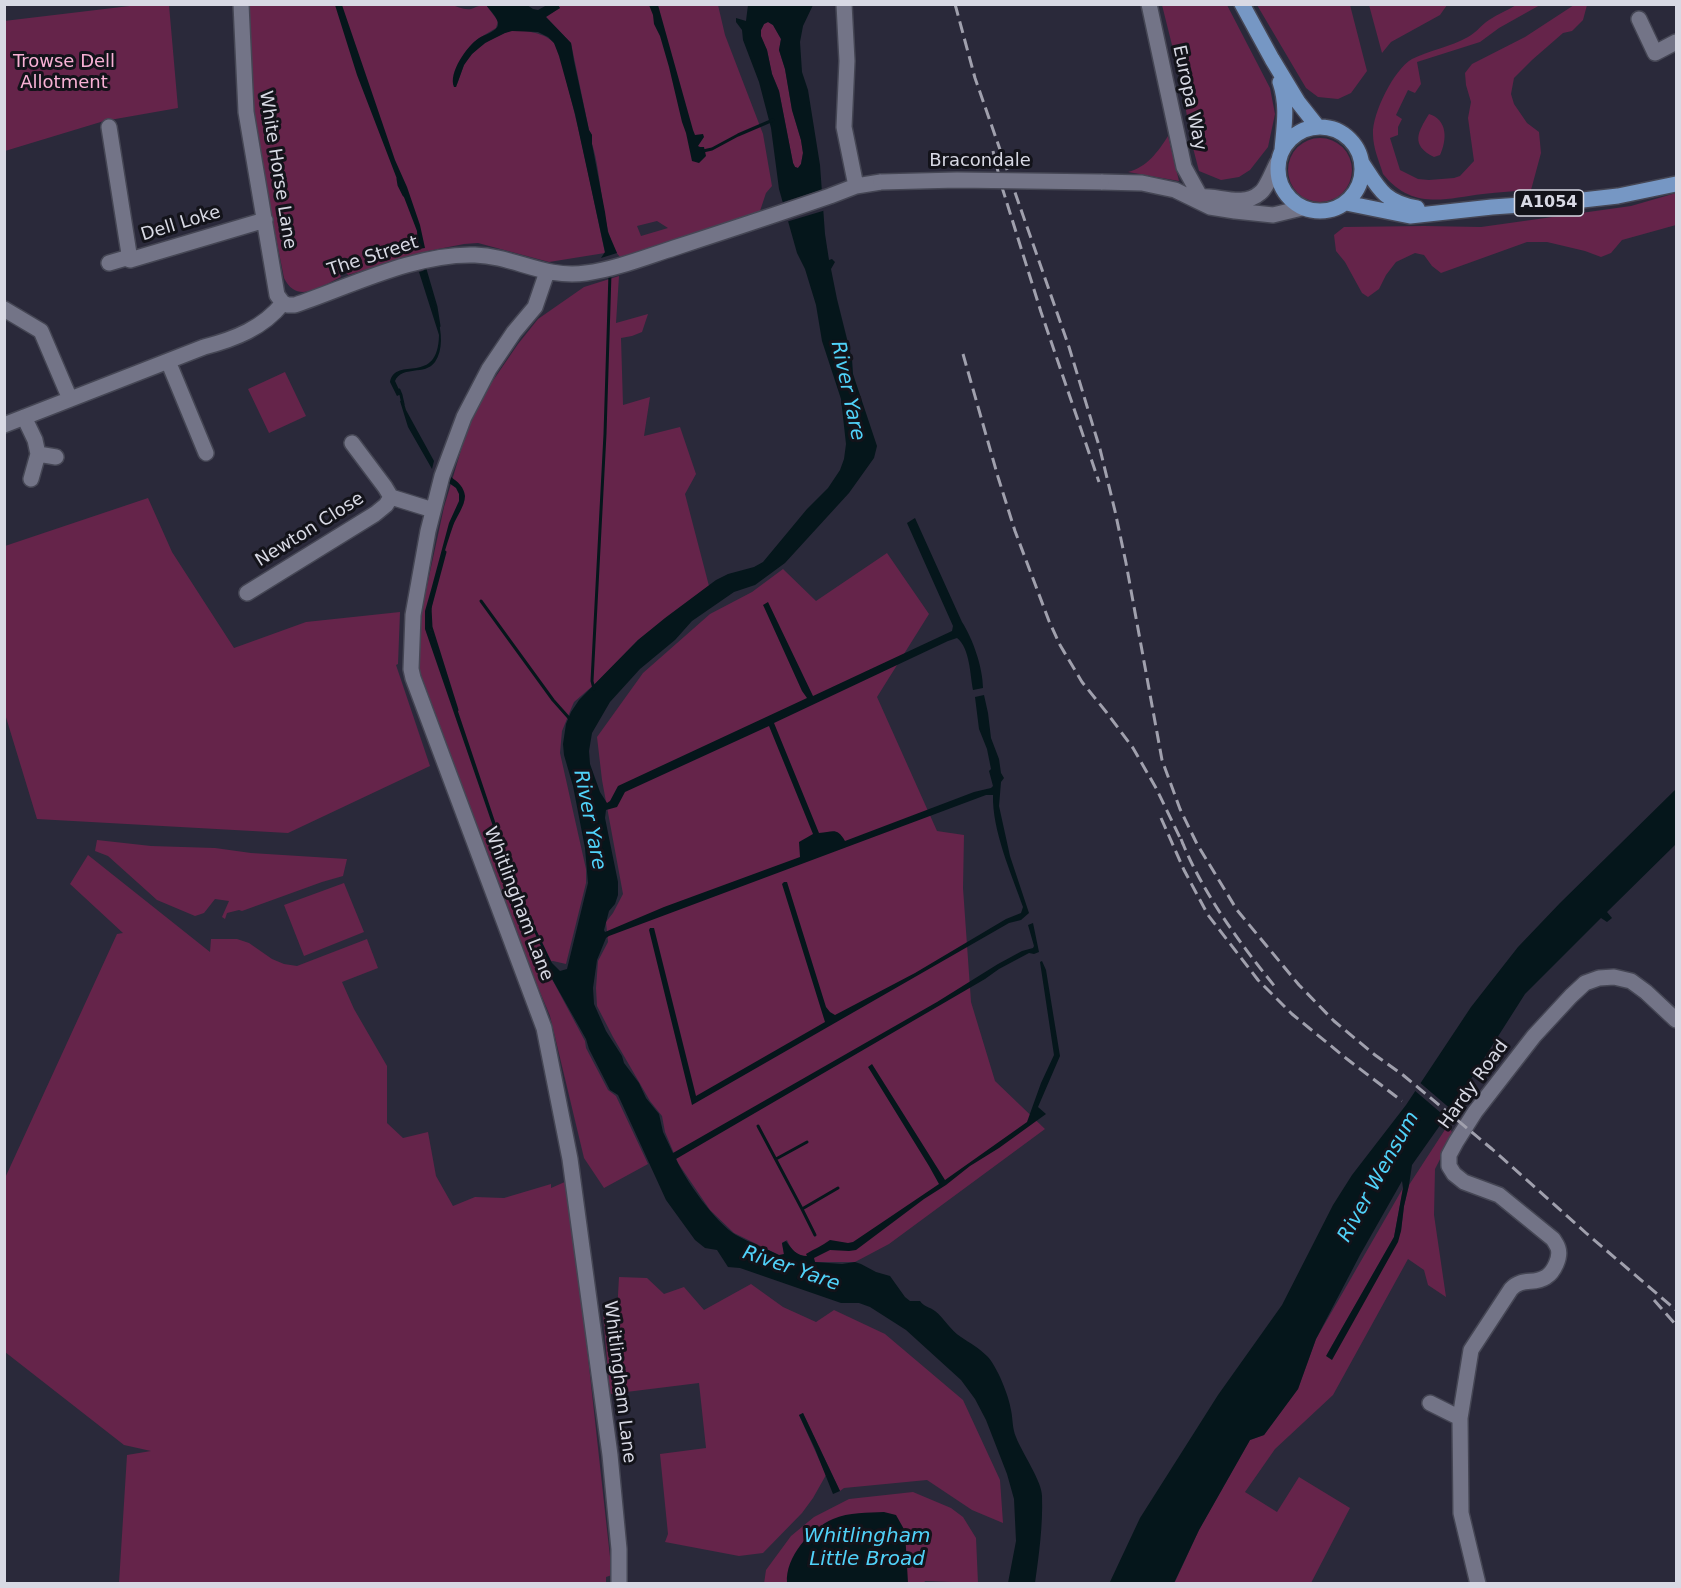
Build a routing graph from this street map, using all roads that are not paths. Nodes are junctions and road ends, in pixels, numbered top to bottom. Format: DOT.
graph roads {
  1 [pos="241,4"];
  2 [pos="844,4"];
  3 [pos="1149,4"];
  4 [pos="1242,4"];
  5 [pos="1639,19"];
  6 [pos="1677,42"];
  7 [pos="1272,59"];
  8 [pos="1317,126"];
  9 [pos="109,127"];
  10 [pos="1280,157"];
  11 [pos="1362,163"];
  12 [pos="1677,184"];
  13 [pos="856,186"];
  14 [pos="1196,196"];
  15 [pos="1346,203"];
  16 [pos="1302,208"];
  17 [pos="1461,210"];
  18 [pos="773,215"];
  19 [pos="265,220"];
  20 [pos="130,260"];
  21 [pos="109,263"];
  22 [pos="547,272"];
  23 [pos="283,303"];
  24 [pos="4,309"];
  25 [pos="168,361"];
  26 [pos="70,399"];
  27 [pos="24,417"];
  28 [pos="4,425"];
  29 [pos="352,442"];
  30 [pos="206,453"];
  31 [pos="38,454"];
  32 [pos="56,457"];
  33 [pos="31,478"];
  34 [pos="391,497"];
  35 [pos="433,510"];
  36 [pos="247,593"];
  37 [pos="1677,1020"];
  38 [pos="1430,1403"];
  39 [pos="1460,1418"];
  40 [pos="619,1584"];
  41 [pos="1478,1584"];
  1 -- 19 [label="street, White Horse Lane"];
  2 -- 13 [label="street"];
  3 -- 14 [label="street, Europa Way"];
  4 -- 7 [label="main road"];
  5 -- 6 [label="street"];
  7 -- 8 [label="main road"];
  7 -- 10 [label="main road"];
  8 -- 10 [label="main road"];
  8 -- 11 [label="main road"];
  9 -- 20 [label="street"];
  10 -- 14 [label="street, Bracondale"];
  10 -- 16 [label="main road"];
  11 -- 15 [label="main road"];
  11 -- 17 [label="main road, A1054"];
  12 -- 17 [label="main road, A1054"];
  13 -- 14 [label="street, Bracondale, bridge"];
  13 -- 18 [label="street, Bracondale"];
  14 -- 16 [label="street, Bracondale"];
  15 -- 16 [label="main road"];
  15 -- 17 [label="main road, A1054"];
  18 -- 22 [label="street, The Street"];
  19 -- 20 [label="street, Dell Loke"];
  19 -- 23 [label="street, White Horse Lane"];
  20 -- 21 [label="street, Dell Loke"];
  22 -- 23 [label="street, The Street"];
  22 -- 35 [label="street, Whitlingham Lane"];
  23 -- 25 [label="street"];
  24 -- 26 [label="street"];
  25 -- 26 [label="street"];
  25 -- 30 [label="street"];
  26 -- 27 [label="street"];
  27 -- 28 [label="street"];
  27 -- 31 [label="street"];
  29 -- 34 [label="street, Newton Close"];
  31 -- 32 [label="street"];
  31 -- 33 [label="street"];
  34 -- 35 [label="street, Newton Close"];
  34 -- 36 [label="street, Newton Close"];
  35 -- 40 [label="street, Whitlingham Lane"];
  37 -- 39 [label="street, Hardy Road"];
  38 -- 39 [label="street"];
  39 -- 41 [label="street, Hardy Road"];
}
